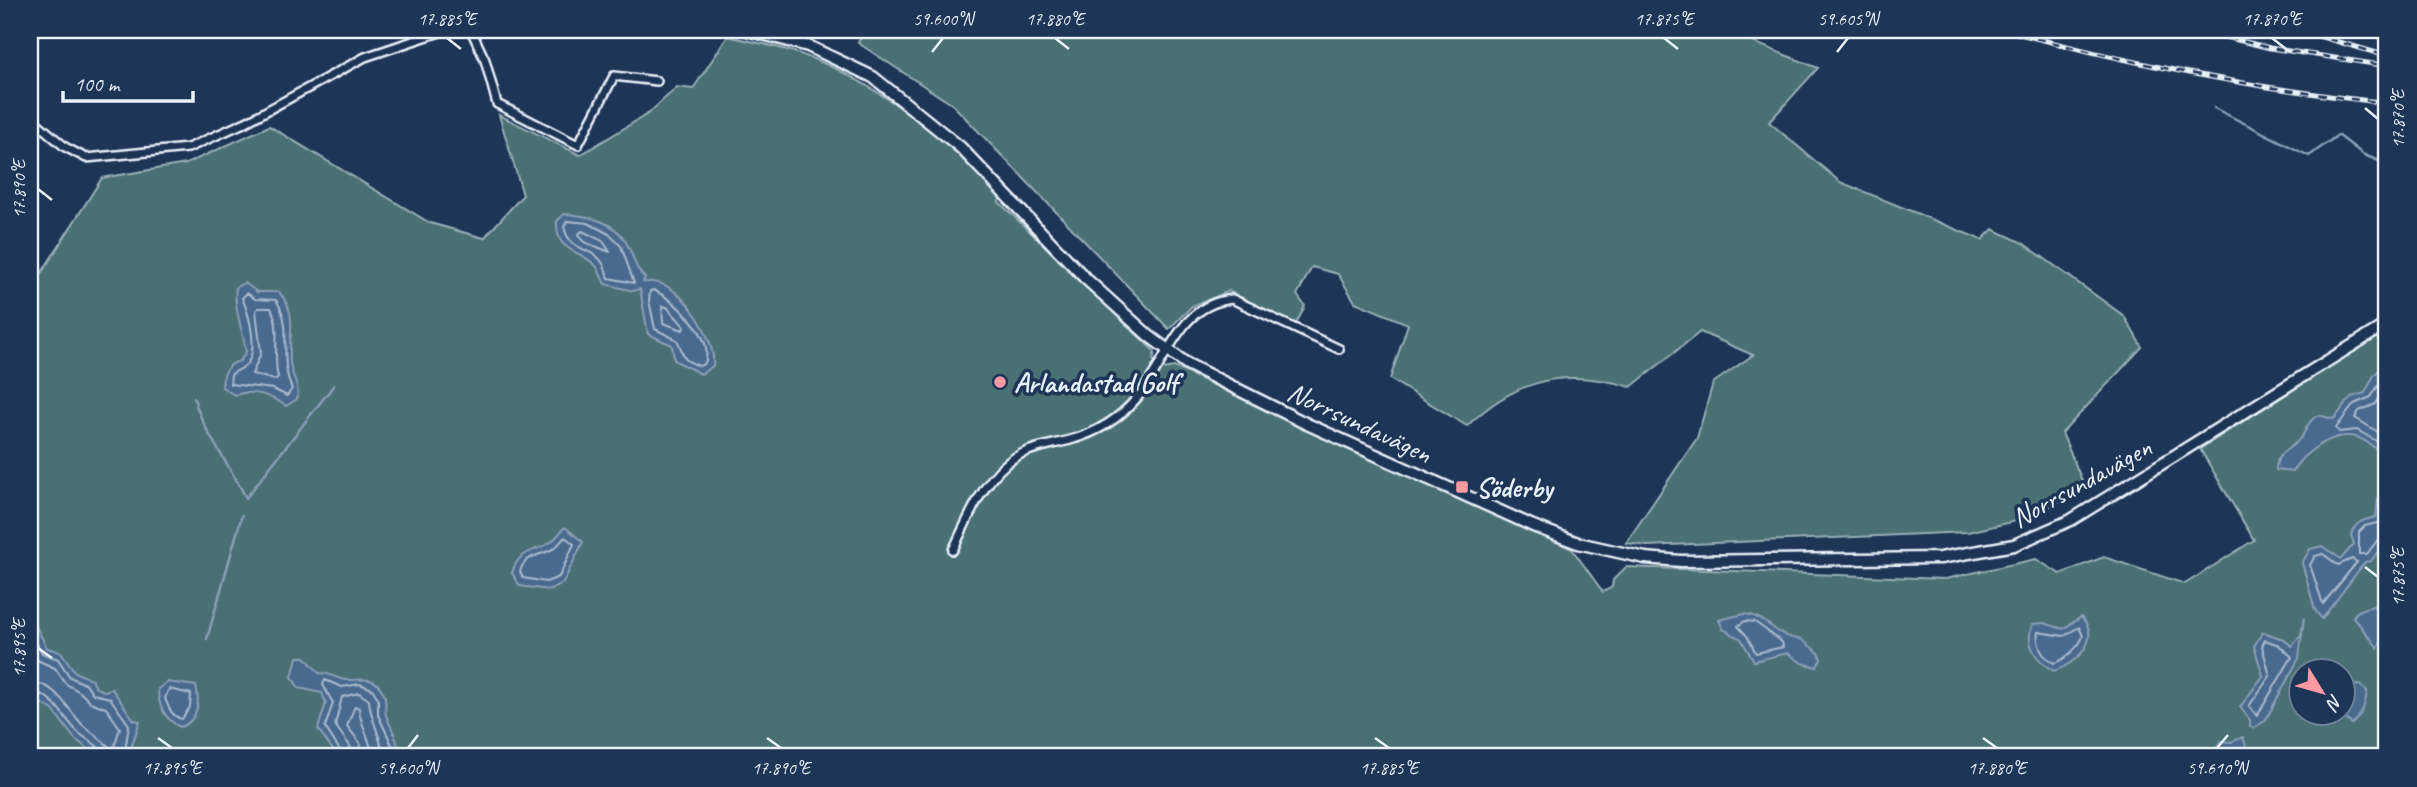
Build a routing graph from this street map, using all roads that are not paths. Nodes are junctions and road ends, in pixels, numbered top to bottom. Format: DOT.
graph roads {
  1 [pos="446,30"];
  2 [pos="471,30"];
  3 [pos="747,30"];
  4 [pos="657,81"];
  5 [pos="30,117"];
  6 [pos="2387,324"];
  7 [pos="1339,349"];
  8 [pos="1167,351"];
  9 [pos="953,550"];
  1 -- 5 [label="street"];
  2 -- 4 [label="street"];
  3 -- 8 [label="street, Norrsundavägen"];
  6 -- 8 [label="street, Norrsundavägen"];
  7 -- 8 [label="street"];
  8 -- 9 [label="street"];
}
